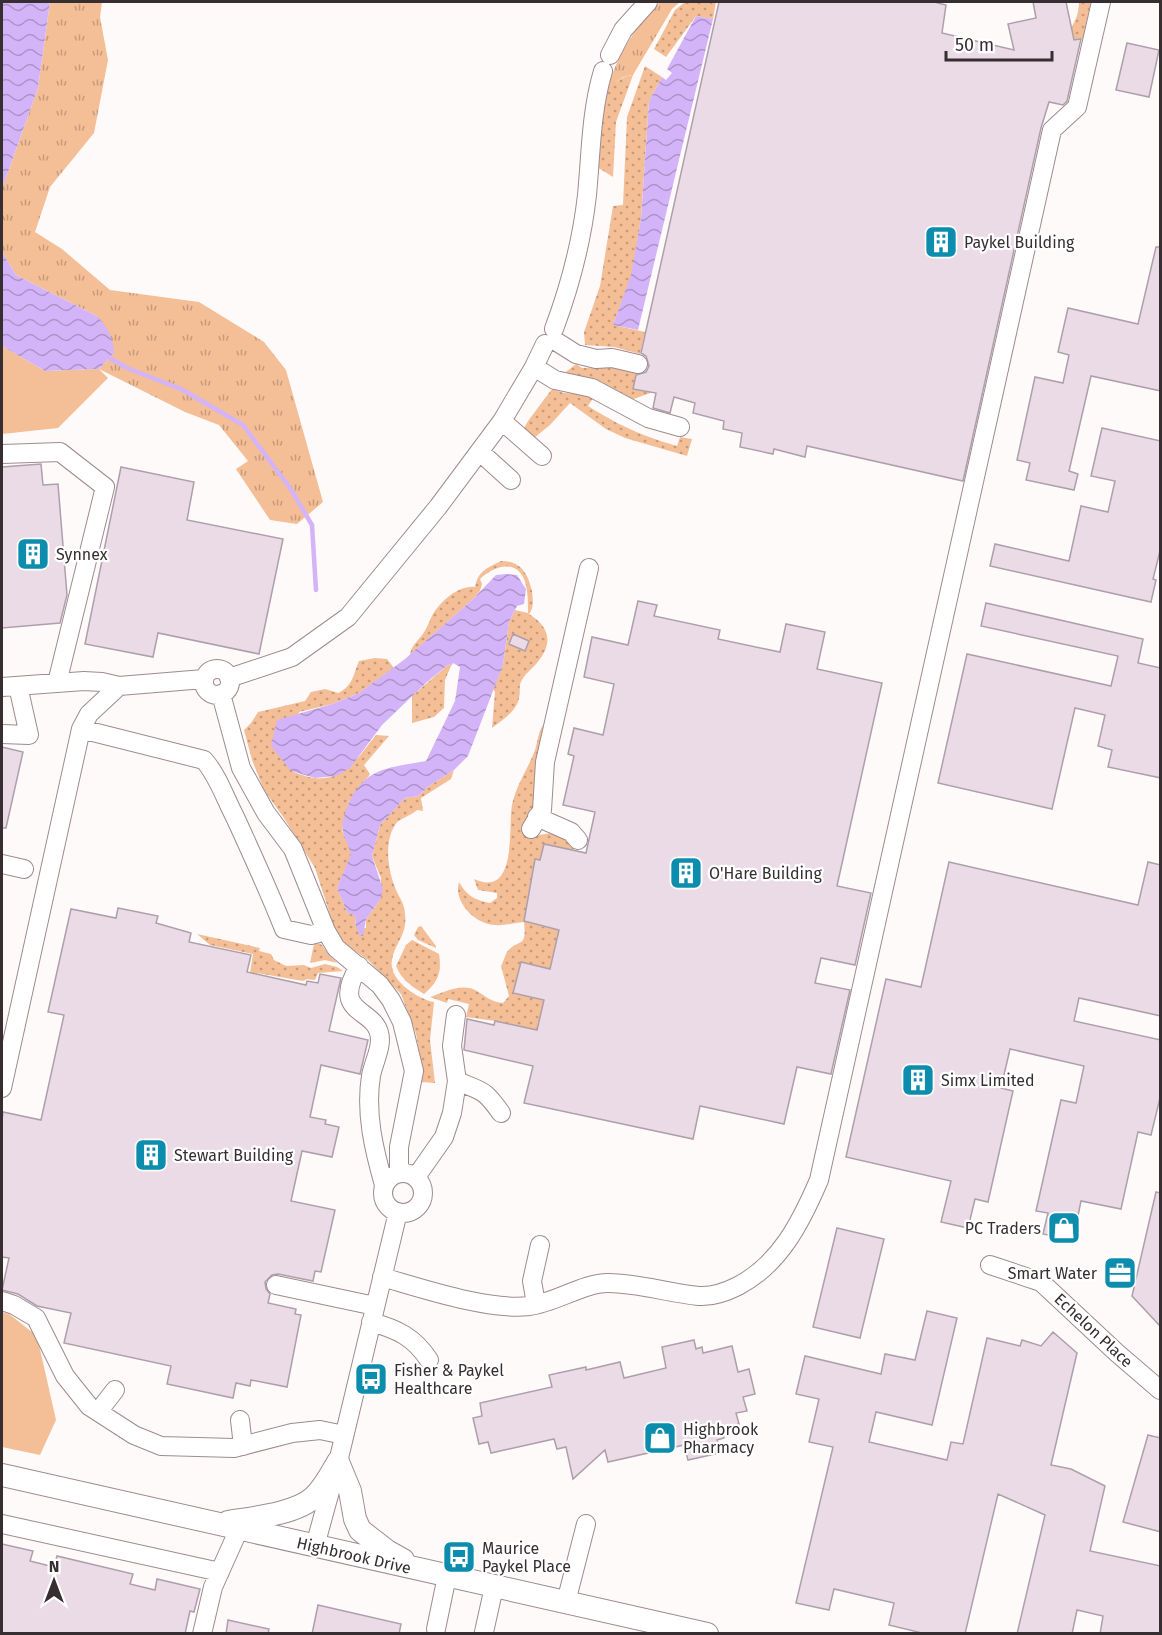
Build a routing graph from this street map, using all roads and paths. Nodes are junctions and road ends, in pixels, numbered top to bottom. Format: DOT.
graph roads {
  1 [pos="648,2"];
  2 [pos="1101,2"];
  3 [pos="552,338"];
  4 [pos="638,364"];
  5 [pos="534,367"];
  6 [pos="502,421"];
  7 [pos="680,427"];
  8 [pos="480,452"];
  9 [pos="2,454"];
  10 [pos="542,456"];
  11 [pos="511,480"];
  12 [pos="589,568"];
  13 [pos="57,683"];
  14 [pos="10,686"];
  15 [pos="119,686"];
  16 [pos="225,686"];
  17 [pos="81,729"];
  18 [pos="2,734"];
  19 [pos="578,840"];
  20 [pos="2,864"];
  21 [pos="24,869"];
  22 [pos="326,931"];
  23 [pos="359,966"];
  24 [pos="456,1015"];
  25 [pos="457,1081"];
  26 [pos="2,1088"];
  27 [pos="501,1113"];
  28 [pos="408,1175"];
  29 [pos="384,1185"];
  30 [pos="398,1212"];
  31 [pos="540,1245"];
  32 [pos="990,1265"];
  33 [pos="382,1277"];
  34 [pos="276,1285"];
  35 [pos="2,1301"];
  36 [pos="536,1304"];
  37 [pos="373,1314"];
  38 [pos="429,1360"];
  39 [pos="115,1390"];
  40 [pos="1161,1390"];
  41 [pos="98,1412"];
  42 [pos="240,1420"];
  43 [pos="344,1435"];
  44 [pos="243,1446"];
  45 [pos="338,1462"];
  46 [pos="4,1481"];
  47 [pos="2,1524"];
  48 [pos="215,1524"];
  49 [pos="586,1524"];
  50 [pos="239,1529"];
  51 [pos="315,1546"];
  52 [pos="420,1570"];
  53 [pos="220,1572"];
  54 [pos="447,1576"];
  55 [pos="494,1587"];
  56 [pos="566,1602"];
  57 [pos="436,1629"];
  58 [pos="484,1632"];
  59 [pos="202,1634"];
  60 [pos="707,1634"];
  1 -- 3 [label="street"];
  2 -- 36 [label="street"];
  3 -- 4 [label="street"];
  3 -- 5 [label="street"];
  5 -- 6 [label="street"];
  5 -- 7 [label="street"];
  6 -- 8 [label="street"];
  6 -- 10 [label="street"];
  8 -- 11 [label="street"];
  8 -- 16 [label="street"];
  9 -- 13 [label="street"];
  12 -- 19 [label="street"];
  13 -- 14 [label="street"];
  13 -- 15 [label="street"];
  14 -- 18 [label="street"];
  15 -- 16 [label="street"];
  15 -- 17 [label="street"];
  16 -- 22 [label="street"];
  17 -- 22 [label="street"];
  17 -- 26 [label="street"];
  20 -- 21 [label="street"];
  22 -- 23 [label="street"];
  23 -- 28 [label="street"];
  23 -- 29 [label="street"];
  24 -- 25 [label="street"];
  25 -- 27 [label="street"];
  25 -- 28 [label="street"];
  28 -- 29 [label="street"];
  28 -- 30 [label="street"];
  29 -- 30 [label="street"];
  30 -- 33 [label="street"];
  31 -- 36 [label="street"];
  32 -- 40 [label="street, Echelon Place"];
  33 -- 36 [label="street"];
  33 -- 37 [label="street"];
  34 -- 37 [label="street"];
  35 -- 41 [label="street"];
  37 -- 38 [label="street"];
  37 -- 43 [label="street"];
  39 -- 41 [label="street"];
  41 -- 44 [label="street"];
  42 -- 44 [label="street"];
  43 -- 44 [label="street"];
  43 -- 45 [label="street"];
  45 -- 48 [label="main road"];
  45 -- 51 [label="street"];
  45 -- 52 [label="main road"];
  46 -- 48 [label="main road, Highbrook Drive"];
  47 -- 53 [label="street"];
  48 -- 50 [label="main road, Highbrook Drive"];
  49 -- 56 [label="street"];
  50 -- 51 [label="main road, Highbrook Drive"];
  50 -- 53 [label="street"];
  51 -- 52 [label="main road, Highbrook Drive"];
  52 -- 54 [label="main road, Highbrook Drive"];
  53 -- 59 [label="street"];
  54 -- 55 [label="main road, Highbrook Drive"];
  54 -- 57 [label="street"];
  55 -- 56 [label="main road, Highbrook Drive"];
  55 -- 58 [label="street"];
  56 -- 60 [label="main road, Highbrook Drive"];
}
